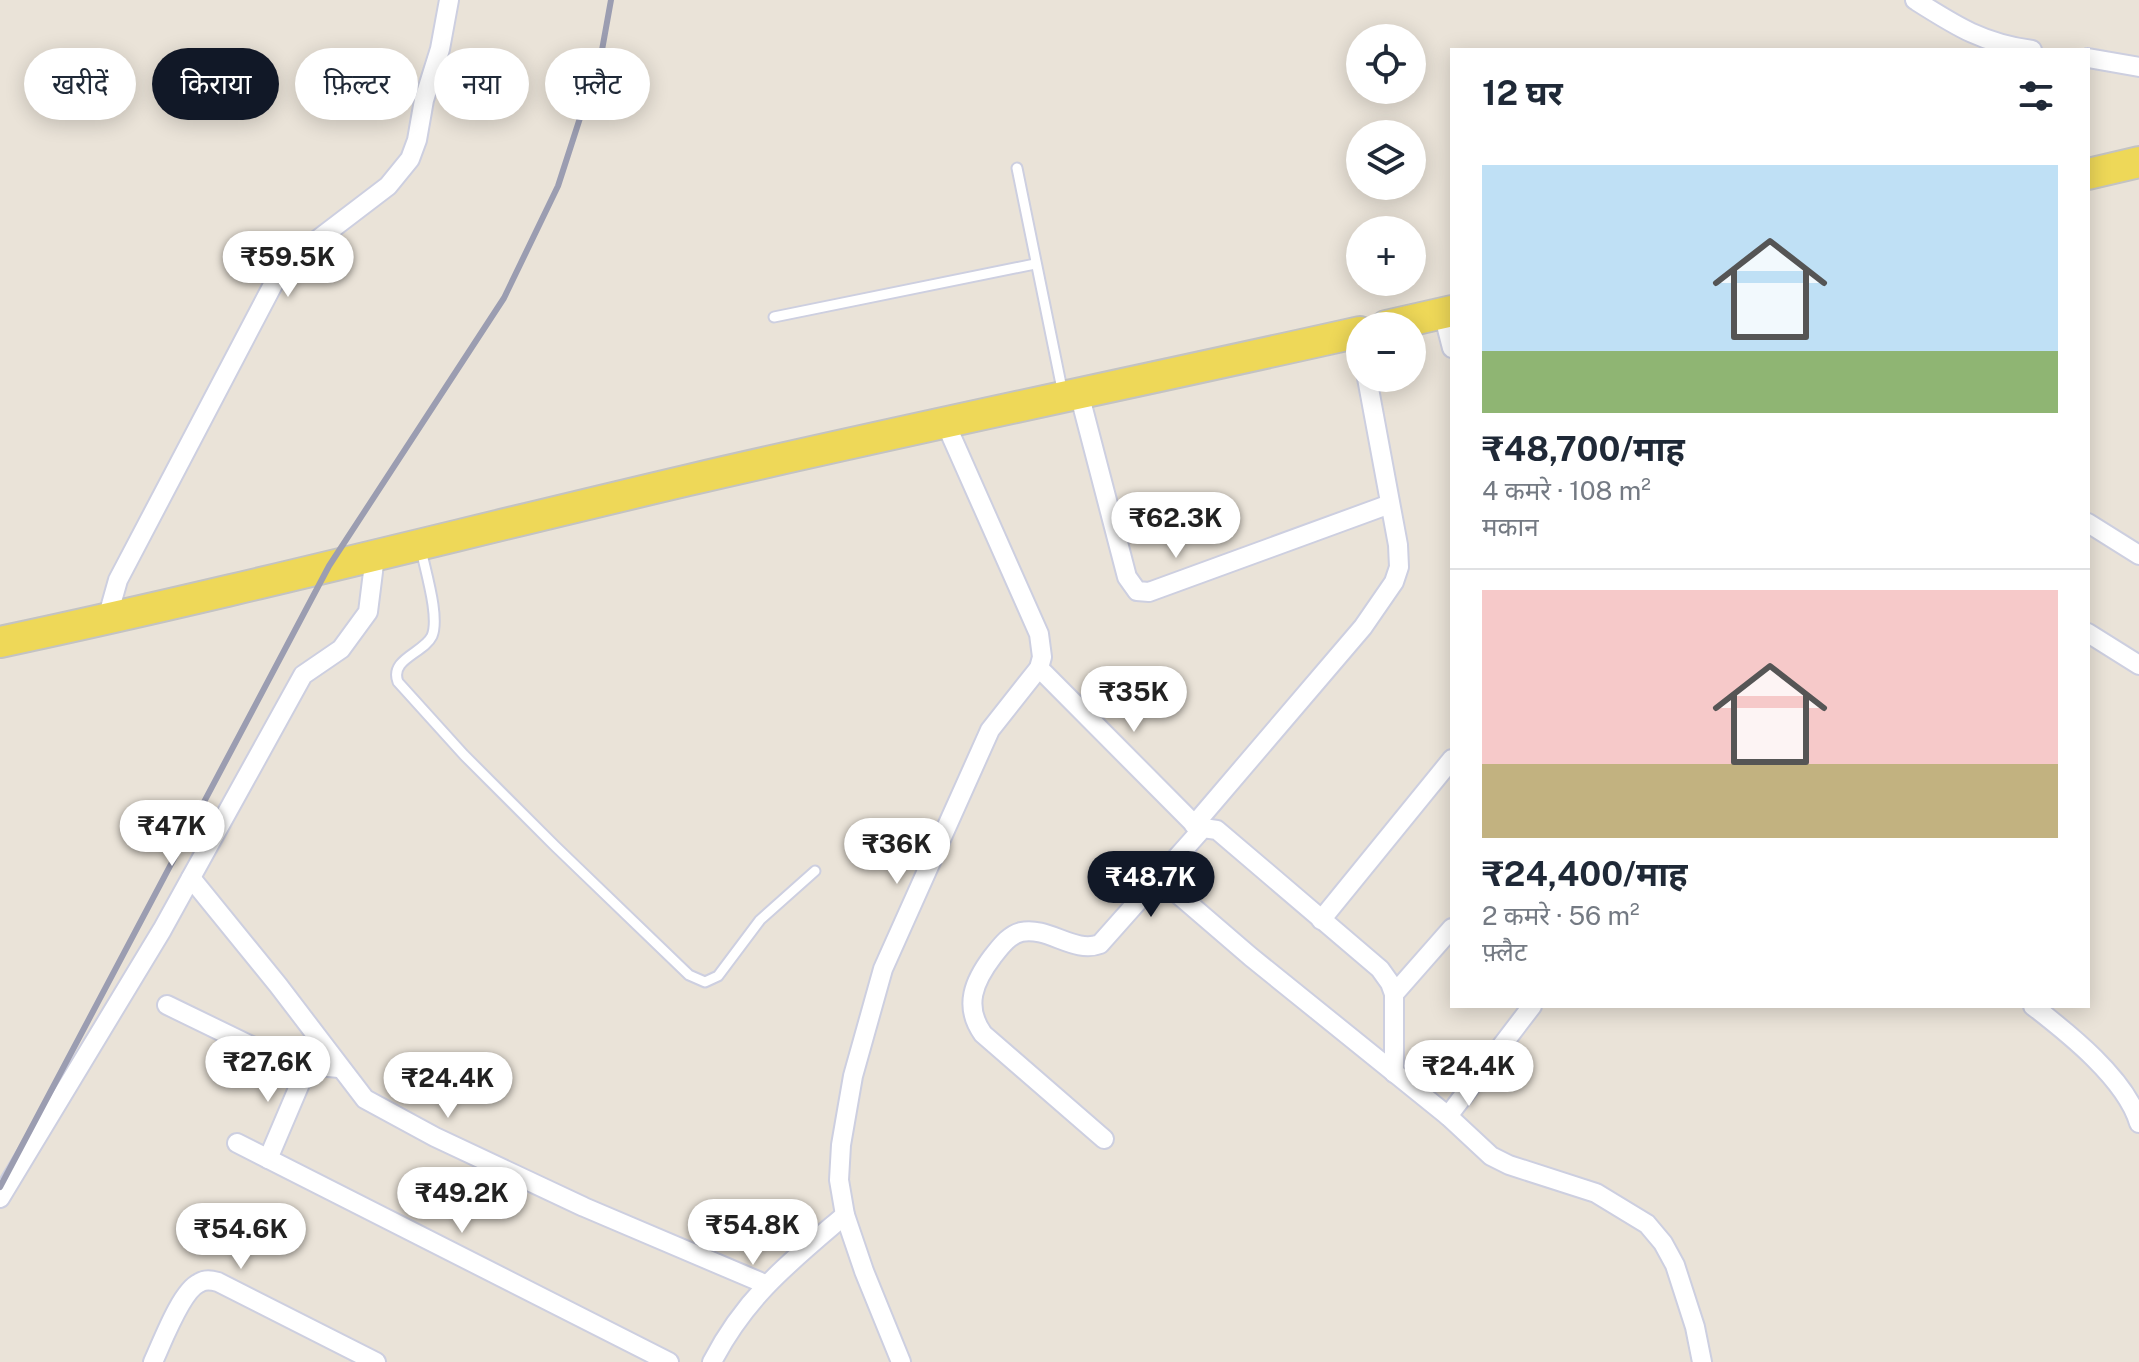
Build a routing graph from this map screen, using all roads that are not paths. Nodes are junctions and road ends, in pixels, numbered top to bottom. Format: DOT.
graph roads {
  1 [pos="449,0"];
  2 [pos="1915,0"];
  3 [pos="2018,48"];
  4 [pos="2090,58"];
  5 [pos="2139,67"];
  6 [pos="2139,162"];
  7 [pos="1017,168"];
  8 [pos="2090,174"];
  9 [pos="2139,179"];
  10 [pos="2090,190"];
  11 [pos="1035,264"];
  12 [pos="1448,312"];
  13 [pos="774,317"];
  14 [pos="1426,318"];
  15 [pos="1346,337"];
  16 [pos="1370,392"];
  17 [pos="1071,395"];
  18 [pos="945,422"];
  19 [pos="1390,504"];
  20 [pos="2090,524"];
  21 [pos="421,547"];
  22 [pos="2139,555"];
  23 [pos="375,556"];
  24 [pos="107,619"];
  25 [pos="2090,634"];
  26 [pos="0,642"];
  27 [pos="2139,665"];
  28 [pos="1039,668"];
  29 [pos="1450,761"];
  30 [pos="1197,827"];
  31 [pos="815,871"];
  32 [pos="1158,877"];
  33 [pos="191,878"];
  34 [pos="1321,920"];
  35 [pos="1450,930"];
  36 [pos="1394,994"];
  37 [pos="167,1005"];
  38 [pos="1530,1008"];
  39 [pos="2035,1008"];
  40 [pos="308,1065"];
  41 [pos="339,1068"];
  42 [pos="1394,1073"];
  43 [pos="1448,1116"];
  44 [pos="2139,1123"];
  45 [pos="1104,1139"];
  46 [pos="237,1143"];
  47 [pos="268,1159"];
  48 [pos="0,1198"];
  49 [pos="845,1215"];
  50 [pos="765,1284"];
  51 [pos="153,1362"];
  52 [pos="376,1362"];
  53 [pos="669,1362"];
  54 [pos="712,1362"];
  55 [pos="901,1362"];
  56 [pos="1702,1362"];
  1 -- 24 [label="street"];
  2 -- 3 [label="street"];
  4 -- 5 [label="street"];
  6 -- 8 [label="main road"];
  7 -- 11 [label="lane"];
  9 -- 10 [label="main road"];
  11 -- 13 [label="lane"];
  11 -- 17 [label="lane"];
  12 -- 14 [label="main road"];
  15 -- 17 [label="main road"];
  16 -- 19 [label="street"];
  17 -- 18 [label="main road"];
  17 -- 19 [label="street"];
  18 -- 21 [label="main road"];
  18 -- 28 [label="street"];
  19 -- 30 [label="street"];
  20 -- 22 [label="street"];
  21 -- 23 [label="main road"];
  21 -- 31 [label="lane"];
  23 -- 24 [label="main road"];
  23 -- 33 [label="street"];
  24 -- 26 [label="main road"];
  25 -- 27 [label="street"];
  28 -- 30 [label="street"];
  28 -- 49 [label="street"];
  29 -- 34 [label="street"];
  30 -- 32 [label="street"];
  30 -- 34 [label="street"];
  32 -- 42 [label="street"];
  32 -- 45 [label="street"];
  33 -- 41 [label="street"];
  33 -- 48 [label="street"];
  34 -- 36 [label="street"];
  35 -- 36 [label="street"];
  36 -- 42 [label="street"];
  37 -- 40 [label="street"];
  38 -- 43 [label="street"];
  39 -- 44 [label="street"];
  40 -- 41 [label="street"];
  40 -- 47 [label="street"];
  41 -- 50 [label="street"];
  42 -- 43 [label="street"];
  43 -- 56 [label="street"];
  46 -- 47 [label="street"];
  47 -- 53 [label="street"];
  49 -- 50 [label="street"];
  49 -- 55 [label="street"];
  50 -- 54 [label="street"];
  51 -- 52 [label="street"];
}
